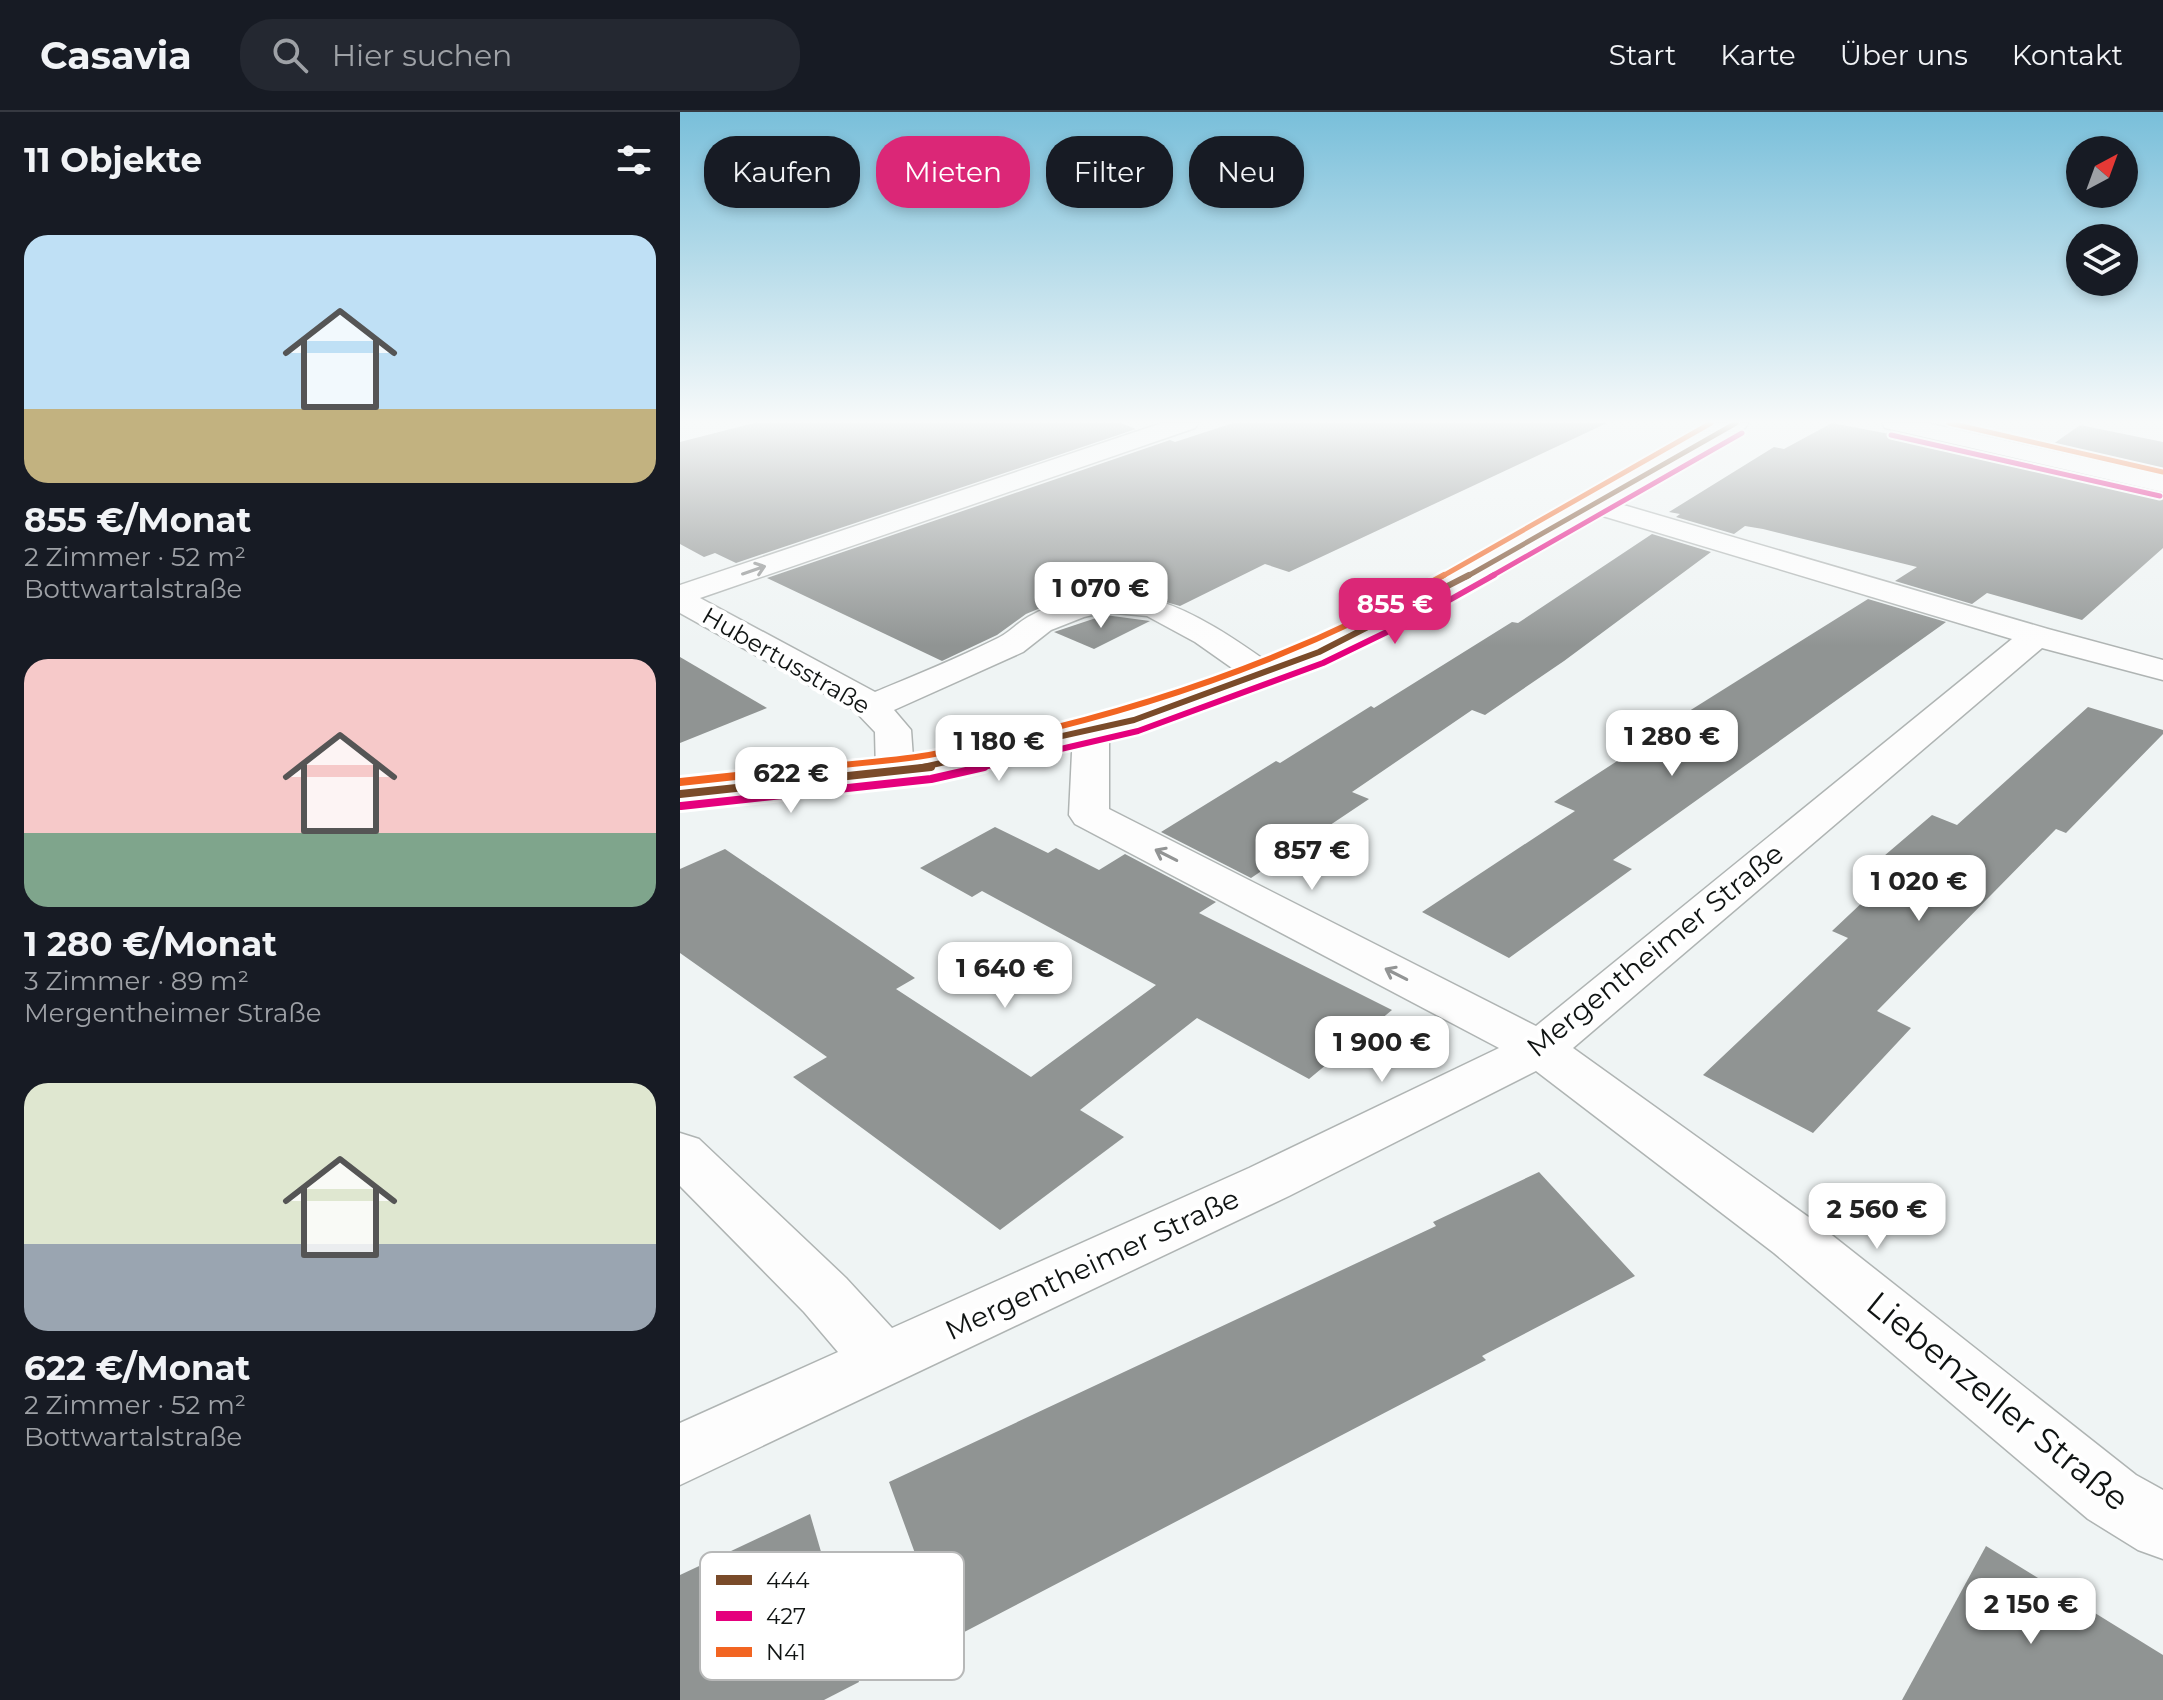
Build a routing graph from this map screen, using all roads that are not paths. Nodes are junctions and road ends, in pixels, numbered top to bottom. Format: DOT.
graph roads {
  1 [pos="972,497"];
  2 [pos="1609,497"];
  3 [pos="1596,505"];
  4 [pos="680,598"];
  5 [pos="2036,636"];
  6 [pos="2163,670"];
  7 [pos="1261,673"];
  8 [pos="871,707"];
  9 [pos="1091,732"];
  10 [pos="895,772"];
  11 [pos="680,794"];
  12 [pos="1540,1049"];
  13 [pos="680,1153"];
  14 [pos="883,1361"];
  15 [pos="680,1455"];
  16 [pos="2163,1527"];
  4 -- 1 [label="street, one-way"];
  2 -- 3 [label="street"];
  3 -- 5 [label="street"];
  3 -- 7 [label="street"];
  4 -- 8 [label="street, Hubertusstraße"];
  5 -- 6 [label="street"];
  5 -- 12 [label="street, Mergentheimer Straße"];
  7 -- 8 [label="street"];
  7 -- 9 [label="street"];
  8 -- 10 [label="street, Hubertusstraße"];
  9 -- 10 [label="street"];
  12 -- 9 [label="street, Liebenzeller Straße, one-way"];
  10 -- 11 [label="street"];
  12 -- 14 [label="street, Mergentheimer Straße"];
  12 -- 16 [label="street, Liebenzeller Straße"];
  13 -- 14 [label="street"];
  14 -- 15 [label="street, Mergentheimer Straße"];
}
